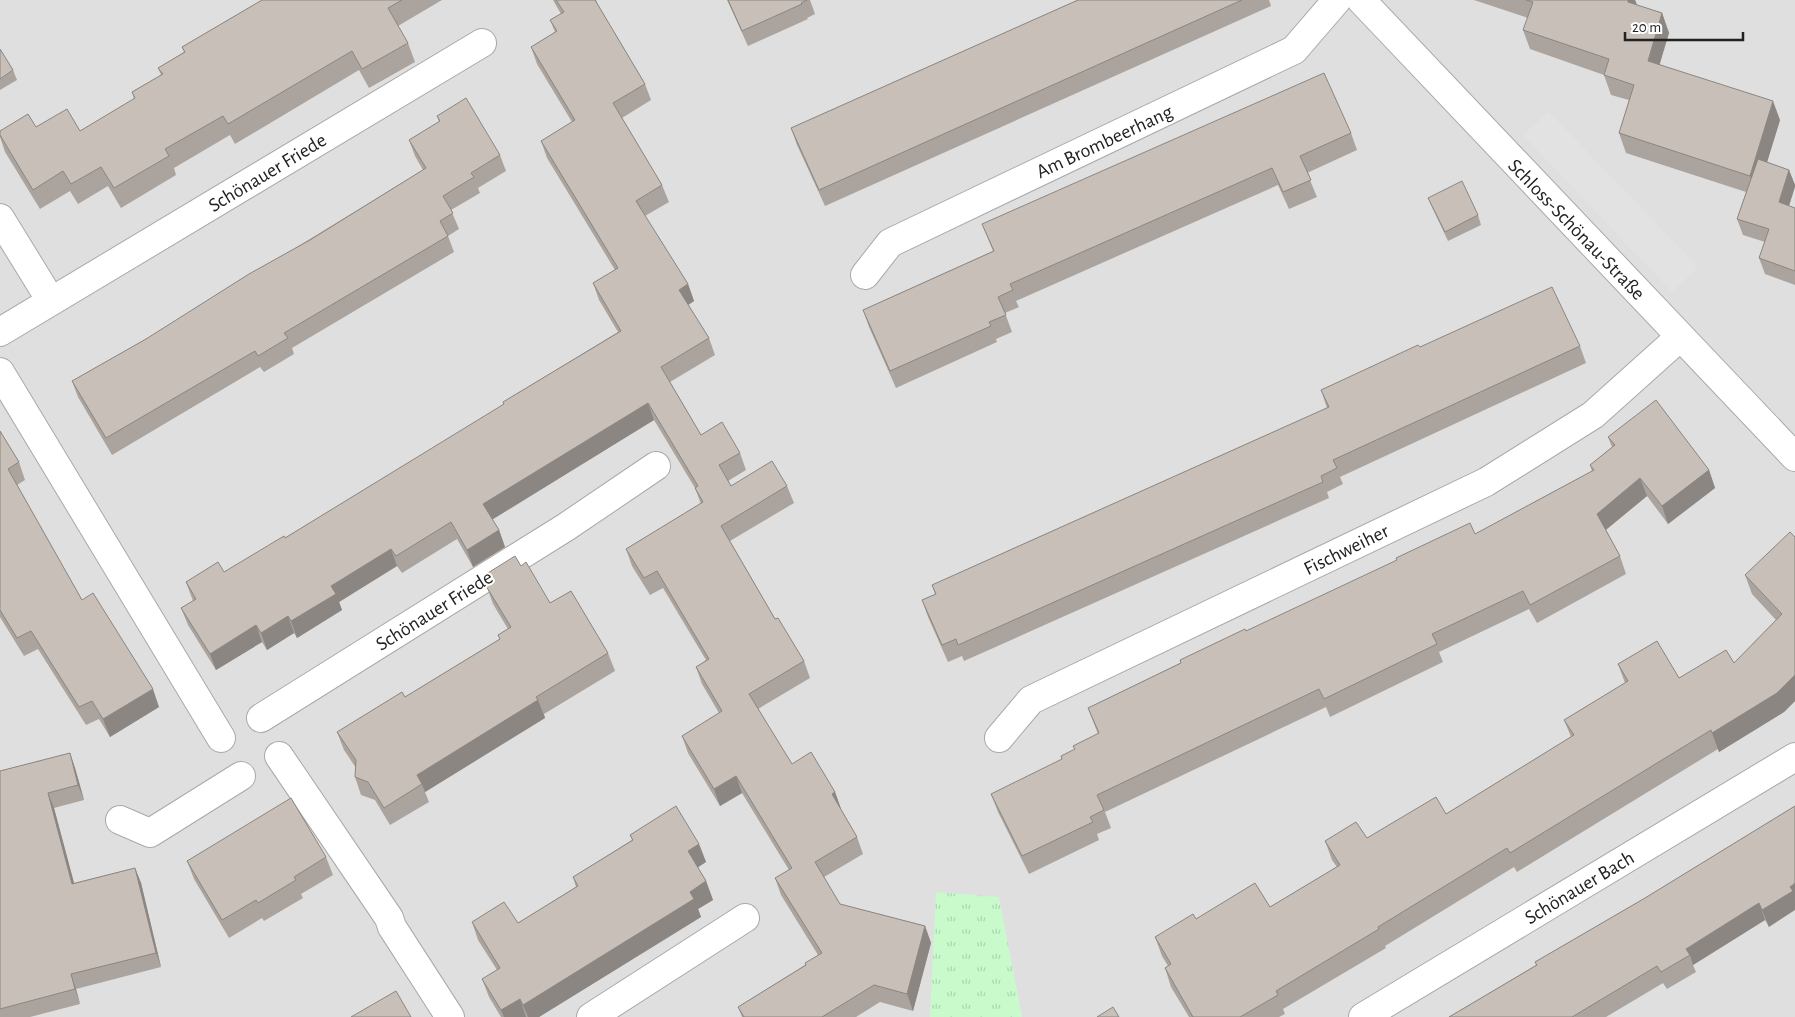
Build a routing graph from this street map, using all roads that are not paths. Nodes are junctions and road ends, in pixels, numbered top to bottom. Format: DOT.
graph roads {
  1 [pos="1338,0"];
  2 [pos="1360,0"];
  3 [pos="482,43"];
  4 [pos="0,218"];
  5 [pos="865,275"];
  6 [pos="51,301"];
  7 [pos="0,332"];
  8 [pos="1680,337"];
  9 [pos="0,372"];
  10 [pos="1795,457"];
  11 [pos="656,466"];
  12 [pos="261,718"];
  13 [pos="222,738"];
  14 [pos="999,738"];
  15 [pos="280,756"];
  16 [pos="1795,756"];
  17 [pos="241,776"];
  18 [pos="120,820"];
  19 [pos="745,918"];
  20 [pos="450,1017"];
  21 [pos="590,1017"];
  22 [pos="1363,1017"];
  1 -- 5 [label="street, Am Brombeerhang"];
  2 -- 8 [label="street, Schloss-Schönau-Straße"];
  3 -- 6 [label="street, Schönauer Friede"];
  4 -- 6 [label="street"];
  6 -- 7 [label="street, Schönauer Friede"];
  8 -- 10 [label="street, Schloss-Schönau-Straße"];
  8 -- 14 [label="street, Fischweiher"];
  9 -- 13 [label="street"];
  11 -- 12 [label="street, Schönauer Friede"];
  15 -- 20 [label="street"];
  16 -- 22 [label="street, Schönauer Bach"];
  17 -- 18 [label="street"];
  19 -- 21 [label="street"];
}
